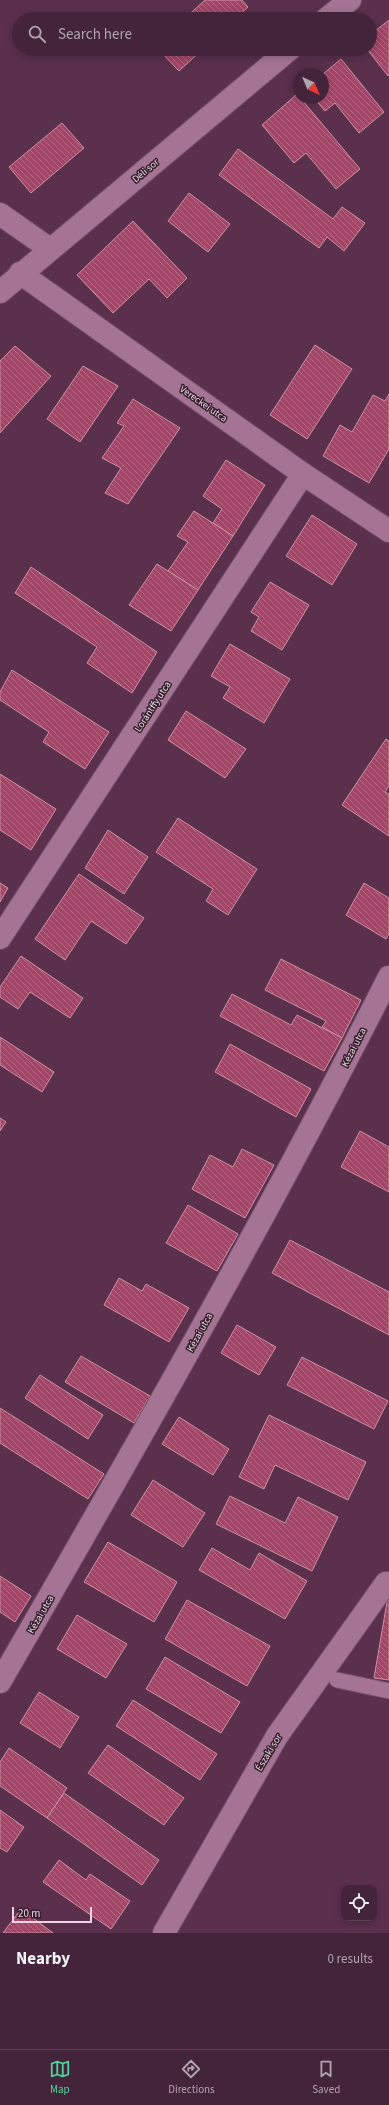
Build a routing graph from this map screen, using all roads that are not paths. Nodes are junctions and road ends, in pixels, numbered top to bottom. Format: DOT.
graph roads {
  1 [pos="282,56"];
  2 [pos="0,214"];
  3 [pos="50,249"];
  4 [pos="20,273"];
  5 [pos="0,292"];
  6 [pos="303,474"];
  7 [pos="389,531"];
  8 [pos="0,938"];
  9 [pos="389,976"];
  10 [pos="389,1582"];
  11 [pos="337,1680"];
  12 [pos="0,1682"];
  13 [pos="389,1691"];
  14 [pos="164,1933"];
  1 -- 3 [label="street, Déli sor"];
  2 -- 3 [label="street"];
  3 -- 4 [label="street, Déli sor"];
  4 -- 5 [label="street, Déli sor"];
  4 -- 6 [label="street, Vereckei utca"];
  6 -- 7 [label="street, Vereckei utca"];
  6 -- 8 [label="street, Lorántffy utca"];
  9 -- 12 [label="street, Kézai utca"];
  10 -- 14 [label="street, Északi sor"];
  11 -- 13 [label="lane"];
}
